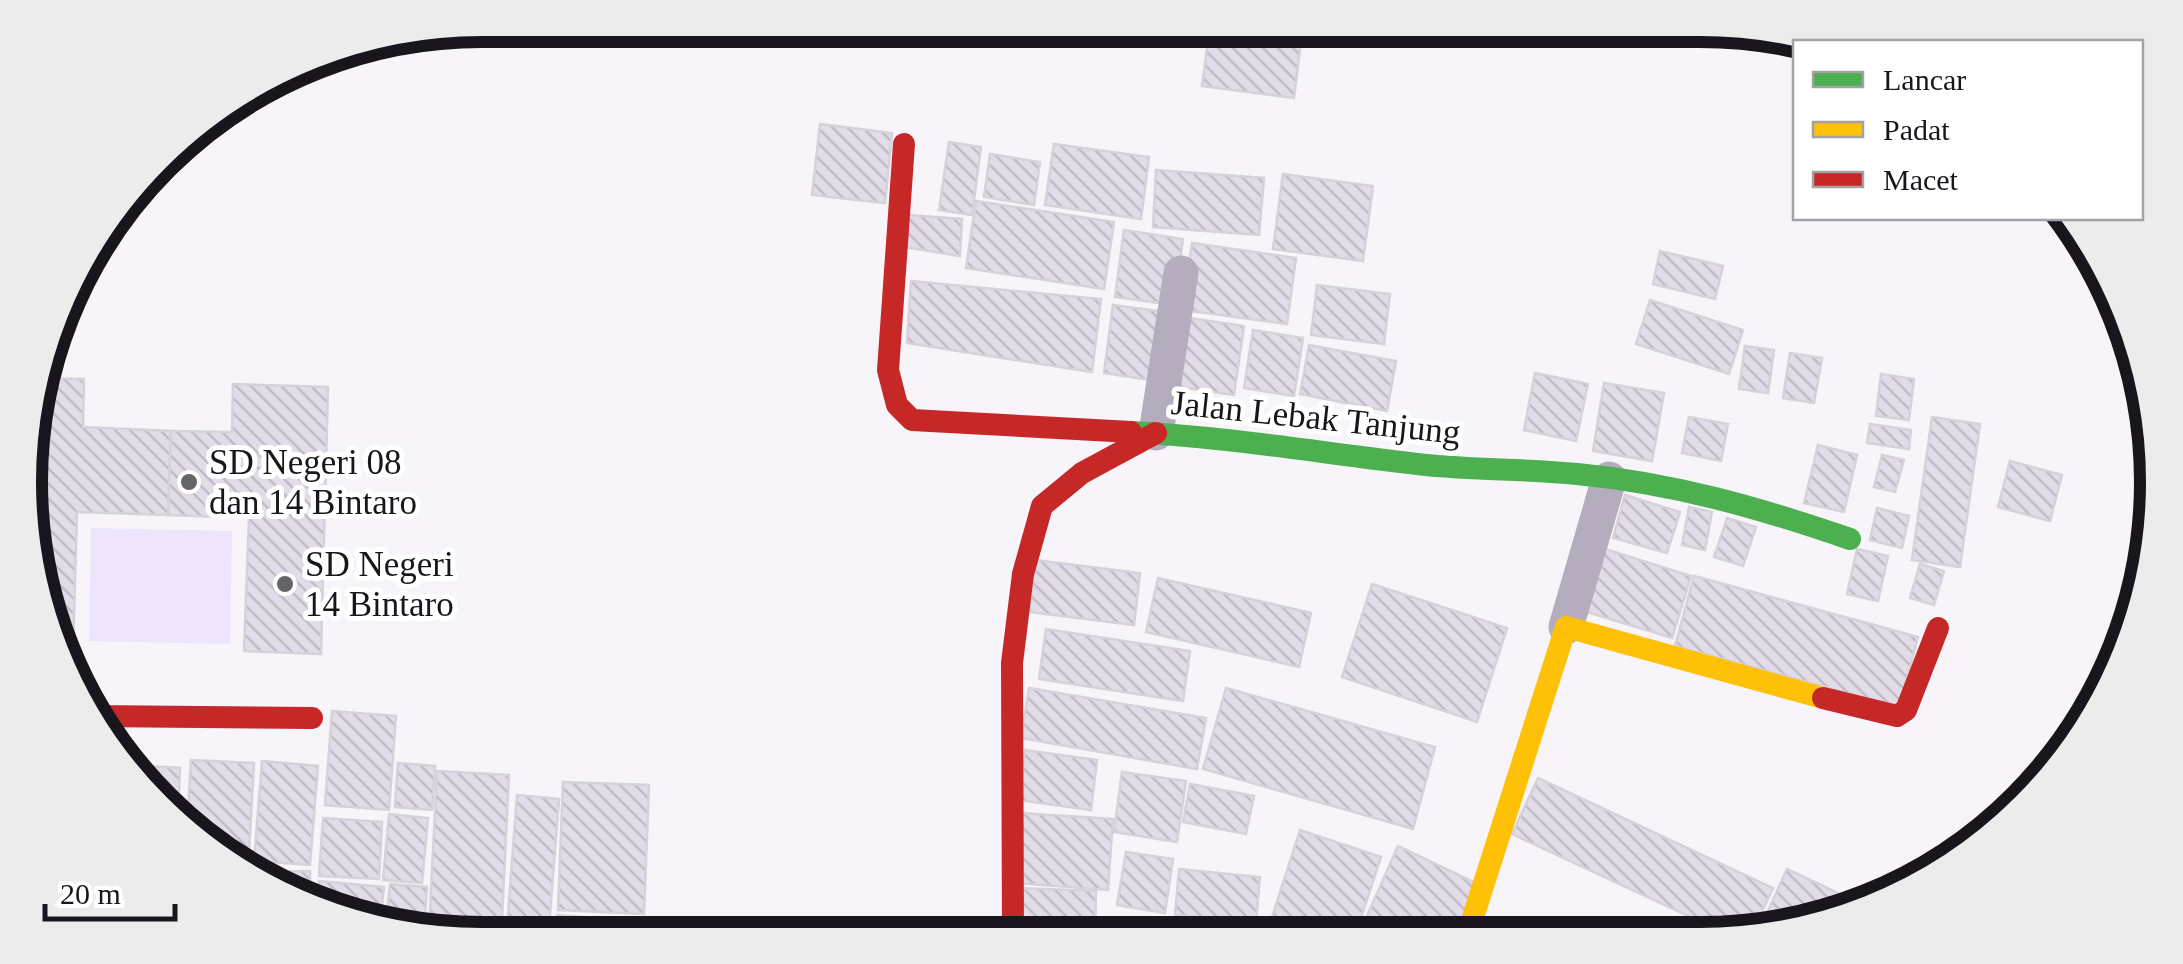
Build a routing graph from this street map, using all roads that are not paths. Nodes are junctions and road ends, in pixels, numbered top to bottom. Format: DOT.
graph roads {
  1 [pos="904,144"];
  2 [pos="1181,274"];
  3 [pos="1156,434"];
  4 [pos="1609,479"];
  5 [pos="1850,539"];
  6 [pos="1566,627"];
  7 [pos="1938,628"];
  8 [pos="110,716"];
  9 [pos="312,718"];
  10 [pos="1014,922"];
  11 [pos="1471,922"];
  1 -- 3 [label="street"];
  2 -- 3 [label="street"];
  3 -- 4 [label="street, Jalan Lebak Tanjung"];
  3 -- 10 [label="street, Jalan Lebak Tanjung"];
  4 -- 5 [label="street, Jalan Lebak Tanjung"];
  4 -- 6 [label="street"];
  6 -- 7 [label="street"];
  6 -- 11 [label="street"];
  8 -- 9 [label="street"];
}
